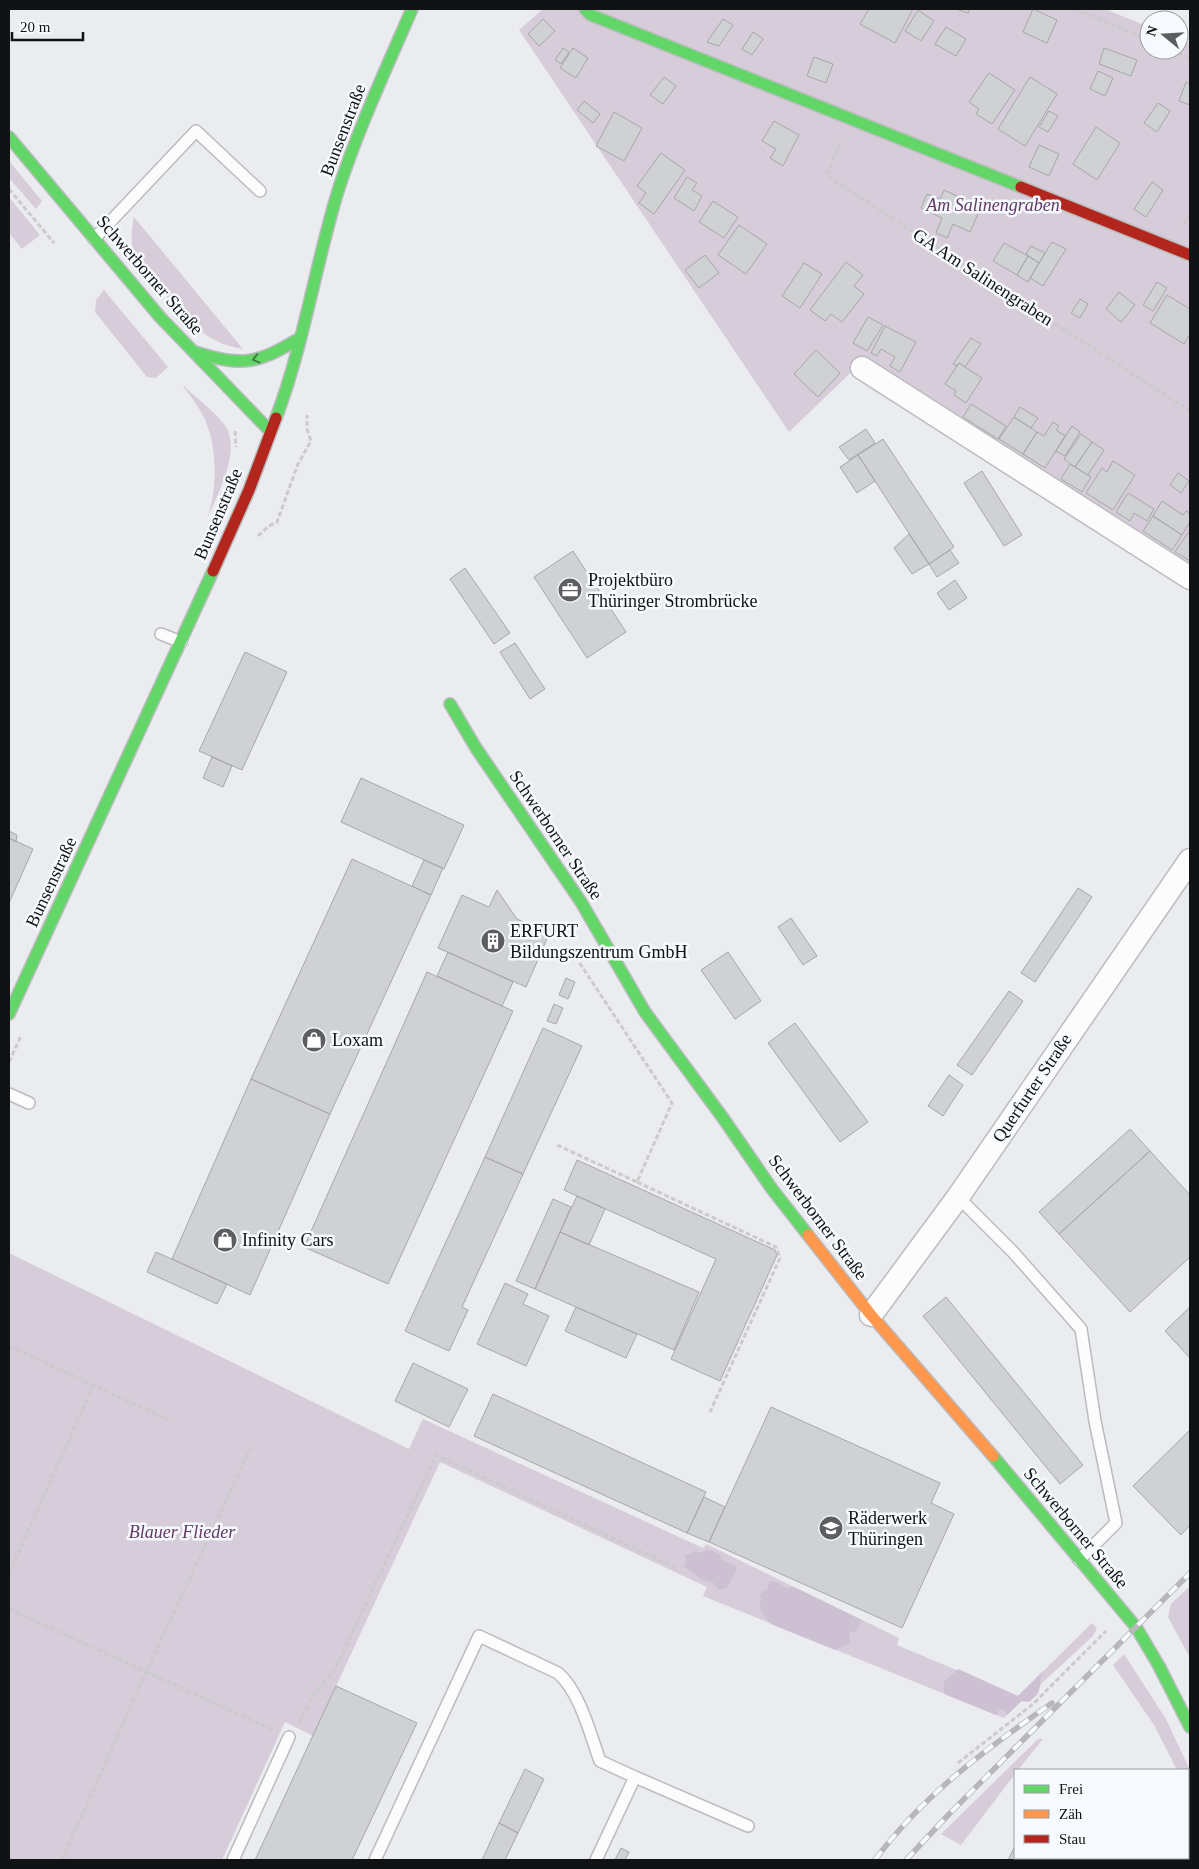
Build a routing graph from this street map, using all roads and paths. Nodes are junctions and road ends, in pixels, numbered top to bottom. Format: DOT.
graph roads {
  1 [pos="412,9"];
  2 [pos="585,9"];
  3 [pos="1076,9"];
  4 [pos="1139,36"];
  5 [pos="850,118"];
  6 [pos="9,137"];
  7 [pos="9,189"];
  8 [pos="260,191"];
  9 [pos="94,239"];
  10 [pos="54,243"];
  11 [pos="1190,255"];
  12 [pos="300,338"];
  13 [pos="194,352"];
  14 [pos="862,368"];
  15 [pos="1190,411"];
  16 [pos="270,431"];
  17 [pos="1190,578"];
  18 [pos="161,634"];
  19 [pos="181,642"];
  20 [pos="450,704"];
  21 [pos="1190,860"];
  22 [pos="579,962"];
  23 [pos="9,1014"];
  24 [pos="9,1094"];
  25 [pos="29,1103"];
  26 [pos="557,1144"];
  27 [pos="637,1182"];
  28 [pos="958,1197"];
  29 [pos="871,1315"];
  30 [pos="9,1346"];
  31 [pos="93,1386"];
  32 [pos="710,1412"];
  33 [pos="169,1420"];
  34 [pos="251,1447"];
  35 [pos="1079,1560"];
  36 [pos="676,1568"];
  37 [pos="9,1574"];
  38 [pos="9,1609"];
  39 [pos="1124,1613"];
  40 [pos="146,1672"];
  41 [pos="1186,1708"];
  42 [pos="1190,1727"];
  43 [pos="289,1737"];
  44 [pos="958,1764"];
  45 [pos="635,1777"];
  46 [pos="748,1826"];
  47 [pos="62,1860"];
  48 [pos="233,1860"];
  49 [pos="374,1860"];
  50 [pos="596,1860"];
  1 -- 12 [label="street, Bunsenstraße"];
  2 -- 5 [label="street"];
  3 -- 4 [label="path"];
  5 -- 11 [label="street"];
  5 -- 15 [label="path, GA Am Salinengraben"];
  6 -- 9 [label="street, Schwerborner Straße"];
  7 -- 10 [label="path"];
  8 -- 9 [label="lane"];
  9 -- 13 [label="street, Schwerborner Straße"];
  12 -- 13 [label="street, one-way"];
  12 -- 16 [label="street, Bunsenstraße"];
  13 -- 16 [label="street, Schwerborner Straße"];
  14 -- 17 [label="street"];
  16 -- 19 [label="street, Bunsenstraße"];
  18 -- 19 [label="lane"];
  19 -- 23 [label="street, Bunsenstraße"];
  20 -- 29 [label="street, Schwerborner Straße"];
  21 -- 28 [label="street, Querfurter Straße"];
  22 -- 27 [label="path"];
  24 -- 25 [label="lane"];
  26 -- 27 [label="path"];
  27 -- 32 [label="path"];
  28 -- 29 [label="street, Querfurter Straße"];
  28 -- 35 [label="lane"];
  29 -- 35 [label="street, Schwerborner Straße"];
  30 -- 31 [label="path"];
  31 -- 33 [label="path"];
  31 -- 37 [label="path"];
  34 -- 40 [label="path"];
  35 -- 39 [label="street, Schwerborner Straße"];
  36 -- 43 [label="path"];
  38 -- 40 [label="path"];
  39 -- 41 [label="street, Schwerborner Straße"];
  39 -- 44 [label="path"];
  40 -- 43 [label="path"];
  40 -- 47 [label="path"];
  41 -- 42 [label="street, Schwerborner Straße"];
  43 -- 48 [label="lane"];
  45 -- 46 [label="lane"];
  45 -- 49 [label="lane"];
  45 -- 50 [label="lane"];
}
